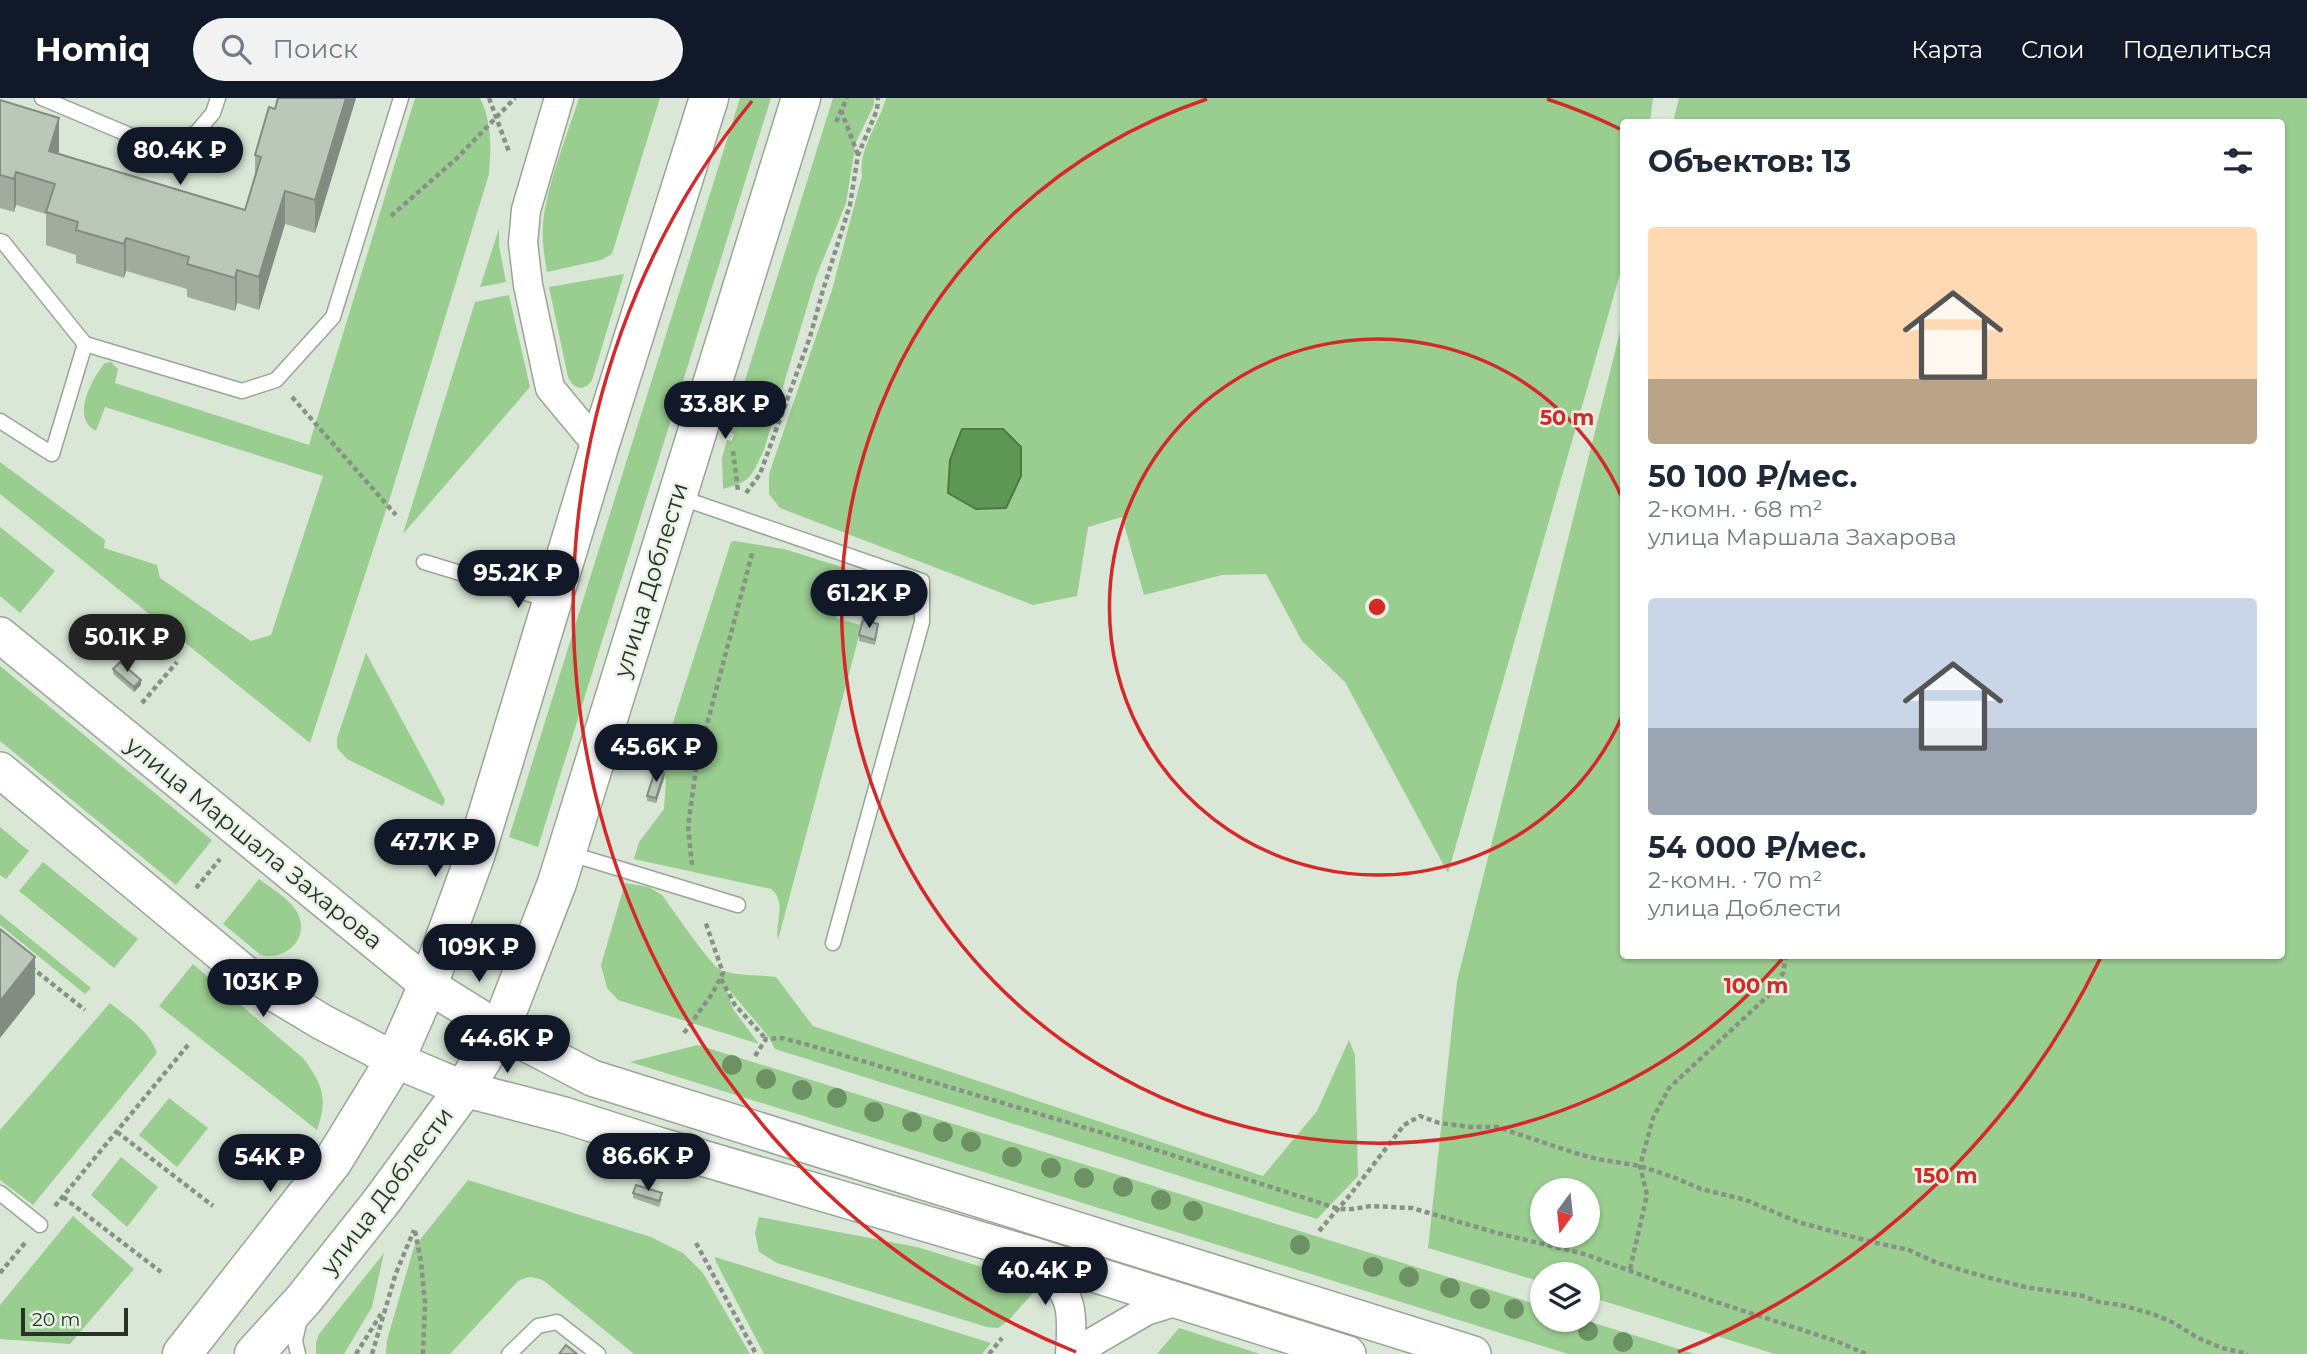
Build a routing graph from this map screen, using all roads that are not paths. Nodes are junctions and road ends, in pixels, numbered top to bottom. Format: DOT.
graph roads {
  1 [pos="42,98"];
  2 [pos="218,98"];
  3 [pos="401,98"];
  4 [pos="559,98"];
  5 [pos="709,98"];
  6 [pos="801,98"];
  7 [pos="0,241"];
  8 [pos="85,344"];
  9 [pos="0,421"];
  10 [pos="599,447"];
  11 [pos="676,496"];
  12 [pos="424,562"];
  13 [pos="552,601"];
  14 [pos="0,635"];
  15 [pos="0,770"];
  16 [pos="566,853"];
  17 [pos="738,905"];
  18 [pos="833,943"];
  19 [pos="428,985"];
  20 [pos="500,1030"];
  21 [pos="395,1060"];
  22 [pos="464,1089"];
  23 [pos="0,1193"];
  24 [pos="40,1224"];
  25 [pos="1035,1256"];
  26 [pos="304,1299"];
  27 [pos="1178,1301"];
  28 [pos="1315,1348"];
  29 [pos="183,1354"];
  30 [pos="254,1354"];
  31 [pos="298,1354"];
  32 [pos="509,1354"];
  33 [pos="598,1354"];
  34 [pos="1071,1354"];
  35 [pos="1348,1354"];
  36 [pos="1473,1354"];
  1 -- 2 [label="lane"];
  3 -- 8 [label="lane"];
  4 -- 10 [label="street"];
  5 -- 10 [label="main road"];
  6 -- 11 [label="main road, улица Доблести"];
  7 -- 8 [label="lane"];
  8 -- 9 [label="lane"];
  10 -- 13 [label="main road"];
  11 -- 16 [label="main road, улица Доблести"];
  11 -- 18 [label="lane"];
  12 -- 13 [label="lane"];
  13 -- 19 [label="main road"];
  14 -- 19 [label="street, улица Маршала Захарова"];
  15 -- 21 [label="street"];
  16 -- 17 [label="lane"];
  16 -- 20 [label="main road, улица Доблести"];
  19 -- 20 [label="street, улица Маршала Захарова"];
  19 -- 21 [label="main road"];
  20 -- 22 [label="main road, улица Доблести"];
  20 -- 36 [label="street, улица Маршала Захарова"];
  21 -- 22 [label="street"];
  21 -- 29 [label="main road"];
  22 -- 25 [label="street"];
  22 -- 26 [label="main road, улица Доблести"];
  23 -- 24 [label="lane"];
  25 -- 27 [label="street"];
  25 -- 34 [label="street"];
  26 -- 30 [label="main road, улица Доблести"];
  26 -- 31 [label="lane"];
  27 -- 28 [label="street"];
  27 -- 34 [label="street"];
  28 -- 35 [label="street"];
  32 -- 33 [label="lane"];
}
